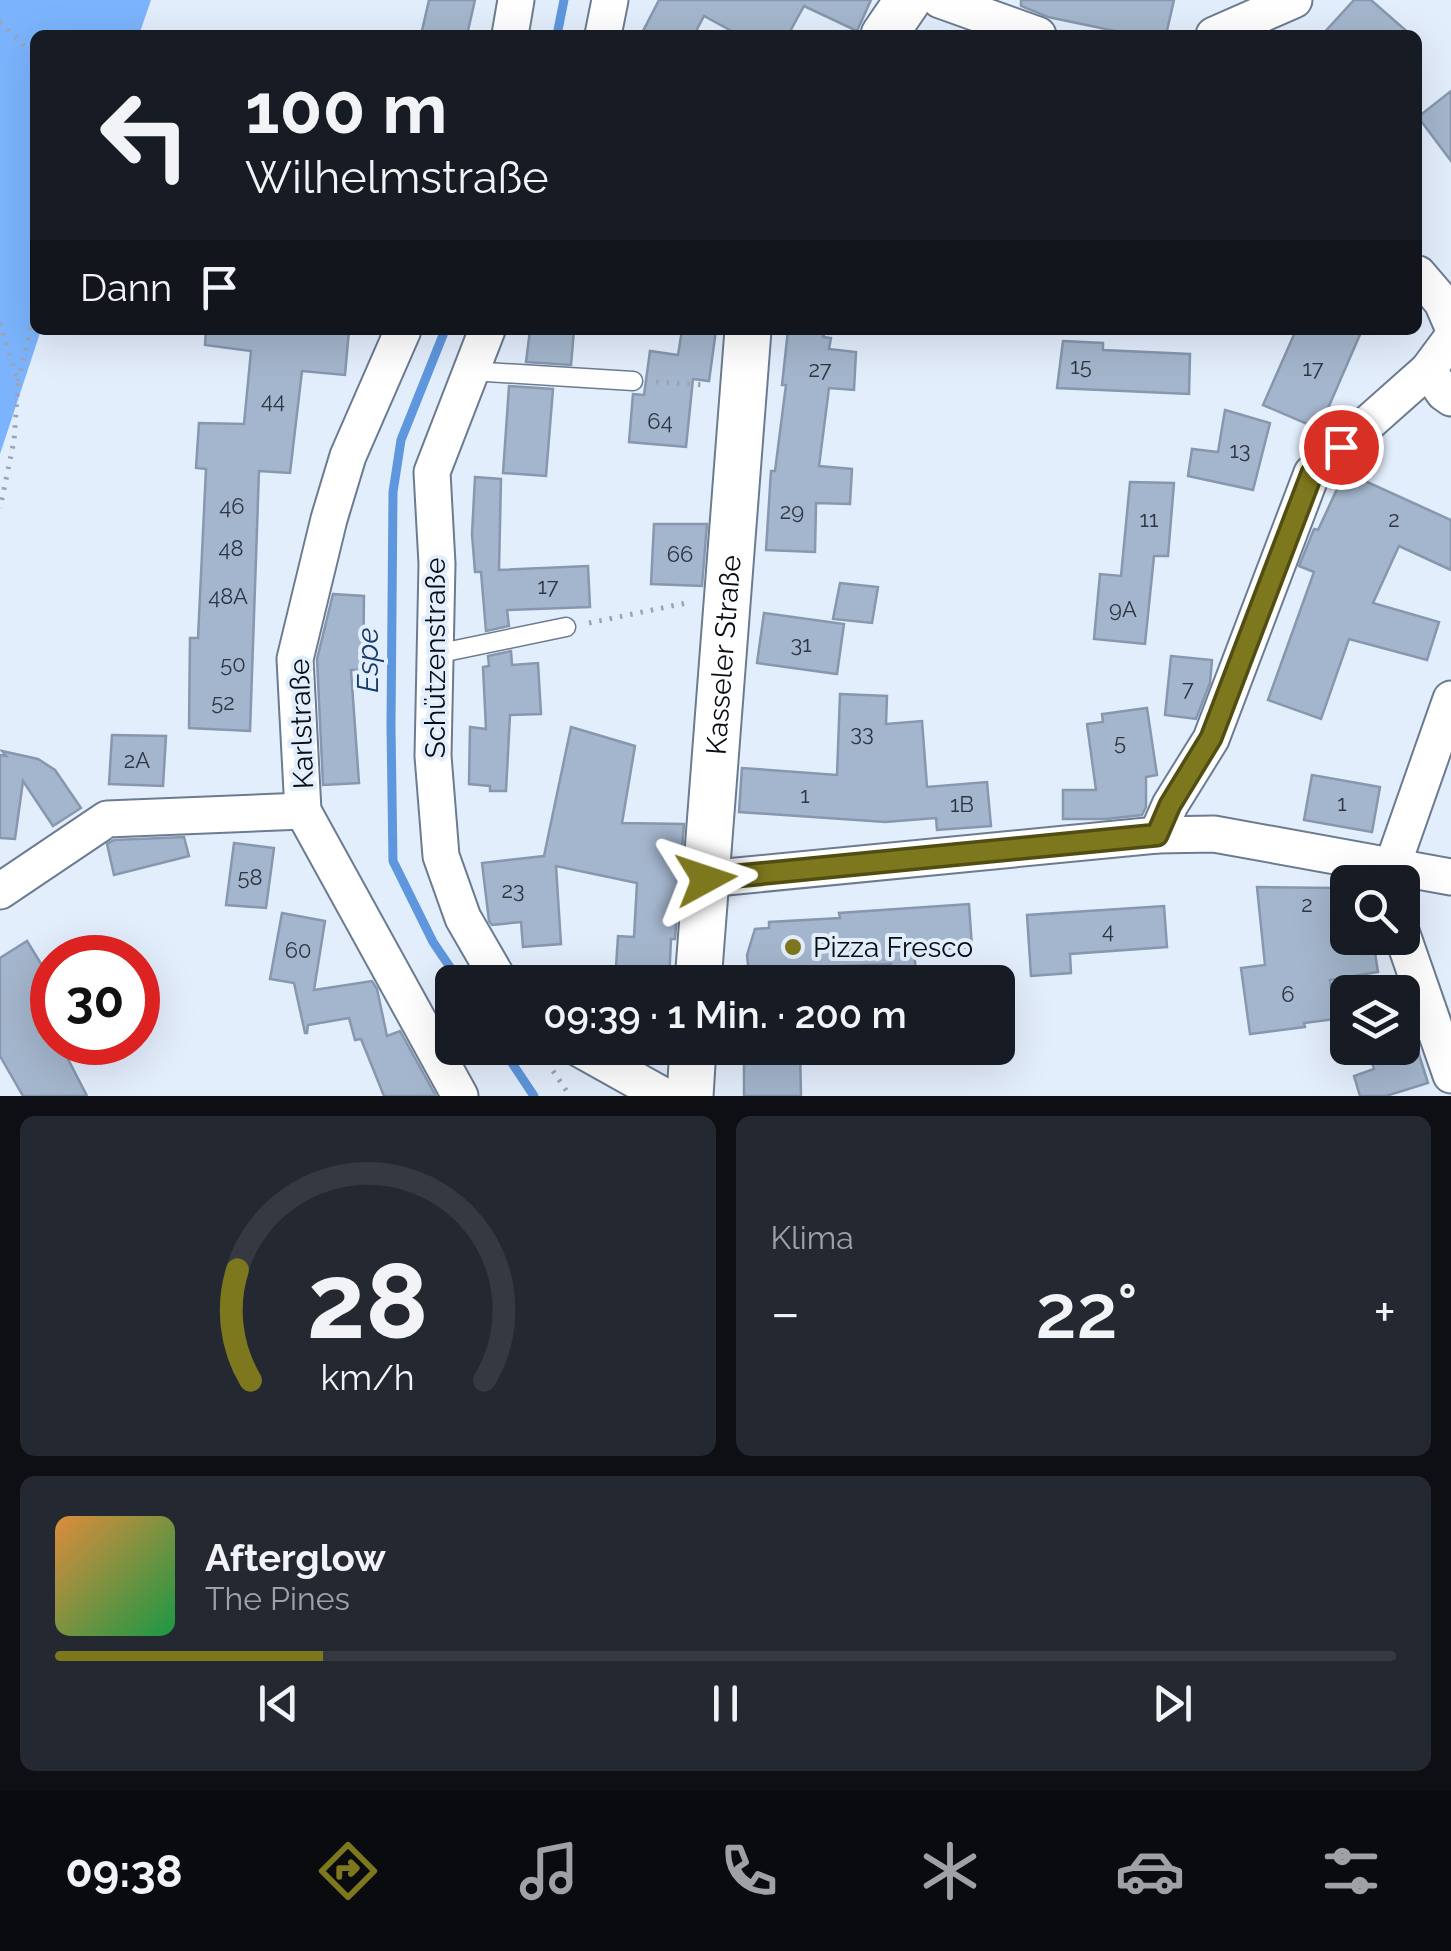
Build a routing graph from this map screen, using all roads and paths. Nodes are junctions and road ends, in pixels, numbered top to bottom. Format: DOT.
graph roads {
  1 [pos="516,0"];
  2 [pos="610,0"];
  3 [pos="908,0"];
  4 [pos="940,0"];
  5 [pos="1294,0"];
  6 [pos="0,22"];
  7 [pos="511,30"];
  8 [pos="604,30"];
  9 [pos="887,30"];
  10 [pos="1024,30"];
  11 [pos="1225,30"];
  12 [pos="30,51"];
  13 [pos="1422,279"];
  14 [pos="0,323"];
  15 [pos="1451,323"];
  16 [pos="30,330"];
  17 [pos="402,335"];
  18 [pos="485,335"];
  19 [pos="747,335"];
  20 [pos="1451,339"];
  21 [pos="1428,370"];
  22 [pos="470,371"];
  23 [pos="634,380"];
  24 [pos="18,383"];
  25 [pos="742,388"];
  26 [pos="1451,398"];
  27 [pos="0,508"];
  28 [pos="728,595"];
  29 [pos="566,627"];
  30 [pos="436,654"];
  31 [pos="1451,699"];
  32 [pos="304,812"];
  33 [pos="1157,835"];
  34 [pos="1349,865"];
  35 [pos="1396,865"];
  36 [pos="1420,876"];
  37 [pos="1451,877"];
  38 [pos="706,879"];
  39 [pos="0,891"];
  40 [pos="1409,955"];
  41 [pos="490,965"];
  42 [pos="699,965"];
  43 [pos="608,1065"];
  44 [pos="692,1065"];
  45 [pos="1451,1076"];
  46 [pos="460,1096"];
  47 [pos="664,1096"];
  48 [pos="690,1096"];
  1 -- 7 [label="street"];
  2 -- 8 [label="street"];
  3 -- 9 [label="street"];
  4 -- 10 [label="street"];
  5 -- 11 [label="street"];
  6 -- 12 [label="path"];
  13 -- 15 [label="street"];
  14 -- 24 [label="path"];
  16 -- 24 [label="path"];
  17 -- 32 [label="street, Karlstraße"];
  18 -- 22 [label="street, Schützenstraße"];
  19 -- 25 [label="street, Kasseler Straße"];
  20 -- 21 [label="street"];
  21 -- 26 [label="street"];
  21 -- 33 [label="street"];
  22 -- 23 [label="lane"];
  22 -- 30 [label="street, Schützenstraße"];
  23 -- 25 [label="path"];
  24 -- 27 [label="path"];
  25 -- 28 [label="street, Kasseler Straße"];
  28 -- 29 [label="path"];
  28 -- 38 [label="street, Kasseler Straße"];
  29 -- 30 [label="lane"];
  30 -- 41 [label="street, Schützenstraße"];
  31 -- 35 [label="street"];
  32 -- 39 [label="street"];
  32 -- 46 [label="street, Karlstraße"];
  33 -- 34 [label="street"];
  33 -- 38 [label="street"];
  36 -- 37 [label="street"];
  38 -- 42 [label="street, Kasseler Straße"];
  40 -- 45 [label="street"];
  43 -- 47 [label="street"];
  44 -- 48 [label="street"];
}
